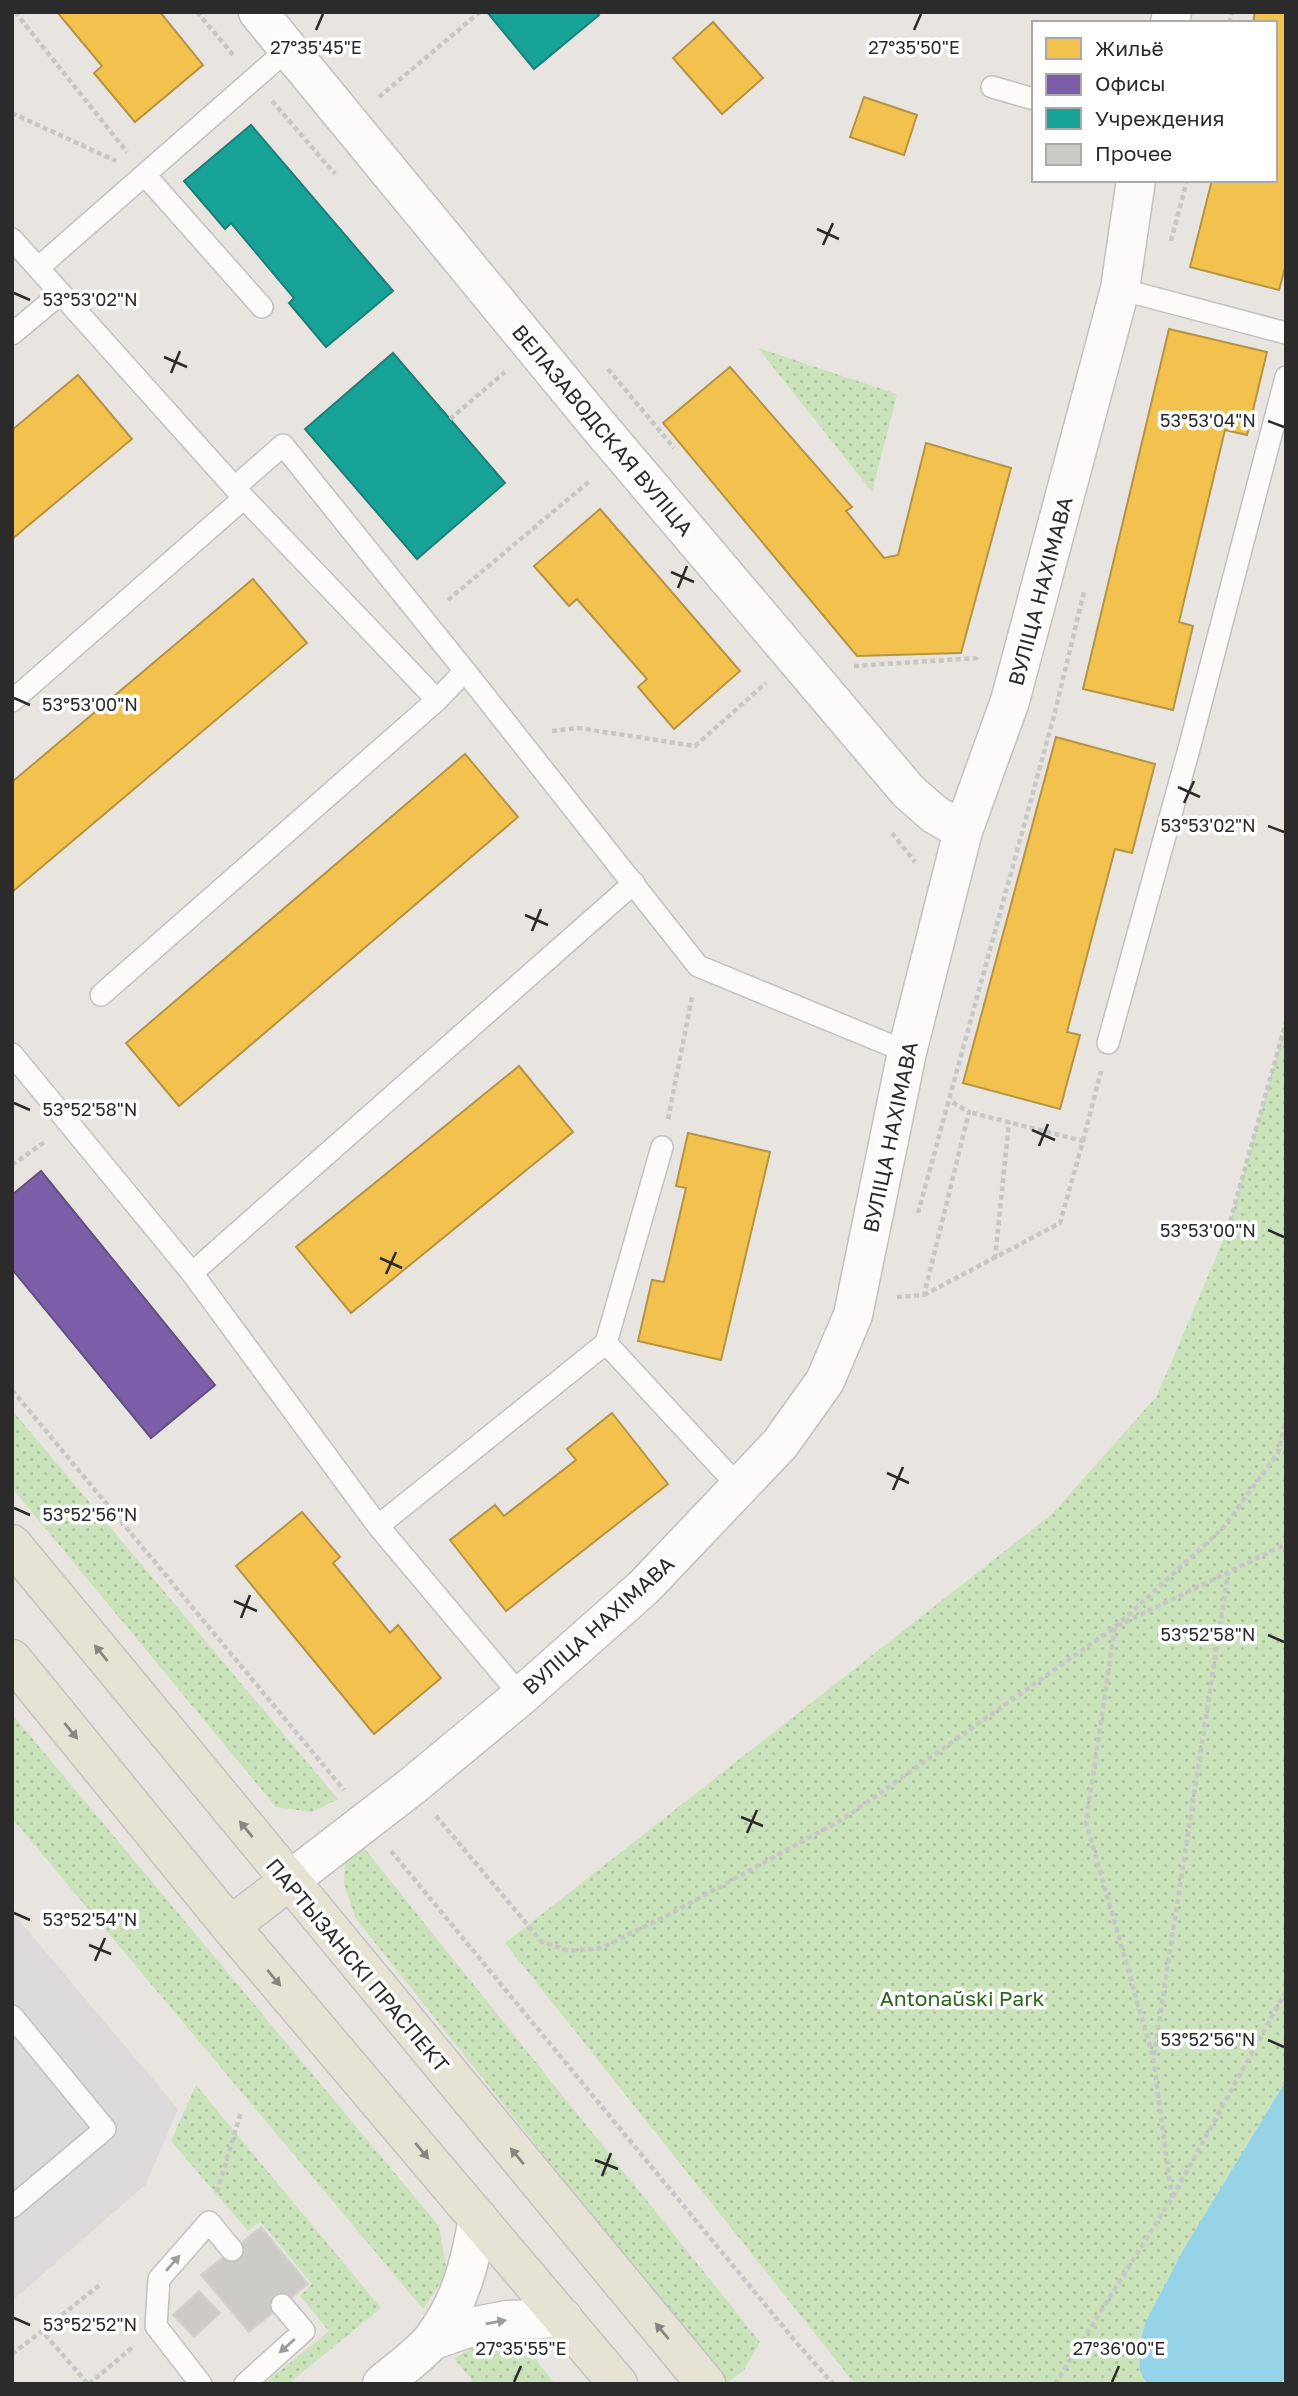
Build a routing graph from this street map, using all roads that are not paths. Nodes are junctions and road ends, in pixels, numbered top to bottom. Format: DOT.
graph roads {
  1 [pos="258,12"];
  2 [pos="288,49"];
  3 [pos="992,87"];
  4 [pos="1032,98"];
  5 [pos="145,175"];
  6 [pos="1136,182"];
  7 [pos="12,239"];
  8 [pos="38,268"];
  9 [pos="1121,289"];
  10 [pos="60,294"];
  11 [pos="262,307"];
  12 [pos="1286,333"];
  13 [pos="12,334"];
  14 [pos="1286,377"];
  15 [pos="239,493"];
  16 [pos="465,671"];
  17 [pos="437,699"];
  18 [pos="12,701"];
  19 [pos="963,831"];
  20 [pos="634,883"];
  21 [pos="101,995"];
  22 [pos="1108,1043"];
  23 [pos="907,1052"];
  24 [pos="12,1054"];
  25 [pos="662,1147"];
  26 [pos="192,1273"];
  27 [pos="606,1343"];
  28 [pos="740,1488"];
  29 [pos="378,1525"];
  30 [pos="12,1544"];
  31 [pos="12,1659"];
  32 [pos="521,1696"];
  33 [pos="289,1881"];
  34 [pos="230,1926"];
  35 [pos="12,2016"];
  36 [pos="12,2207"];
  37 [pos="478,2218"];
  38 [pos="232,2249"];
  39 [pos="282,2305"];
  40 [pos="563,2318"];
  41 [pos="431,2341"];
  42 [pos="201,2384"];
  43 [pos="245,2384"];
  44 [pos="382,2384"];
  45 [pos="618,2384"];
  46 [pos="706,2384"];
  1 -- 2 [label="street, ВЕЛАЗАВОДСКАЯ ВУЛІЦА"];
  2 -- 5 [label="lane"];
  2 -- 19 [label="street, ВЕЛАЗАВОДСКАЯ ВУЛІЦА"];
  3 -- 4 [label="lane"];
  5 -- 8 [label="lane"];
  5 -- 11 [label="lane"];
  6 -- 9 [label="street, ВУЛІЦА НАХІМАВА"];
  7 -- 8 [label="lane"];
  8 -- 10 [label="lane"];
  9 -- 12 [label="lane"];
  9 -- 19 [label="street, ВУЛІЦА НАХІМАВА"];
  10 -- 13 [label="lane"];
  10 -- 15 [label="lane"];
  14 -- 22 [label="lane"];
  15 -- 16 [label="lane"];
  15 -- 17 [label="lane"];
  15 -- 18 [label="lane"];
  16 -- 17 [label="lane"];
  16 -- 20 [label="lane"];
  17 -- 21 [label="lane"];
  19 -- 23 [label="street, ВУЛІЦА НАХІМАВА"];
  20 -- 23 [label="lane"];
  20 -- 26 [label="lane"];
  23 -- 28 [label="street, ВУЛІЦА НАХІМАВА"];
  24 -- 26 [label="lane"];
  25 -- 27 [label="lane"];
  26 -- 29 [label="lane"];
  27 -- 28 [label="lane"];
  27 -- 29 [label="lane"];
  28 -- 32 [label="street, ВУЛІЦА НАХІМАВА"];
  29 -- 32 [label="lane"];
  33 -- 30 [label="main road, ПАРТЫЗАНСКІ ПРАСПЕКТ, one-way"];
  31 -- 34 [label="main road, one-way"];
  32 -- 33 [label="street, ВУЛІЦА НАХІМАВА"];
  33 -- 34 [label="main road"];
  46 -- 33 [label="main road, ПАРТЫЗАНСКІ ПРАСПЕКТ, one-way"];
  34 -- 37 [label="main road, one-way"];
  35 -- 36 [label="lane"];
  37 -- 40 [label="main road"];
  37 -- 41 [label="street"];
  42 -- 38 [label="lane, one-way"];
  39 -- 43 [label="lane, one-way"];
  41 -- 40 [label="street, one-way"];
  40 -- 45 [label="main road"];
  41 -- 44 [label="street"];
}
